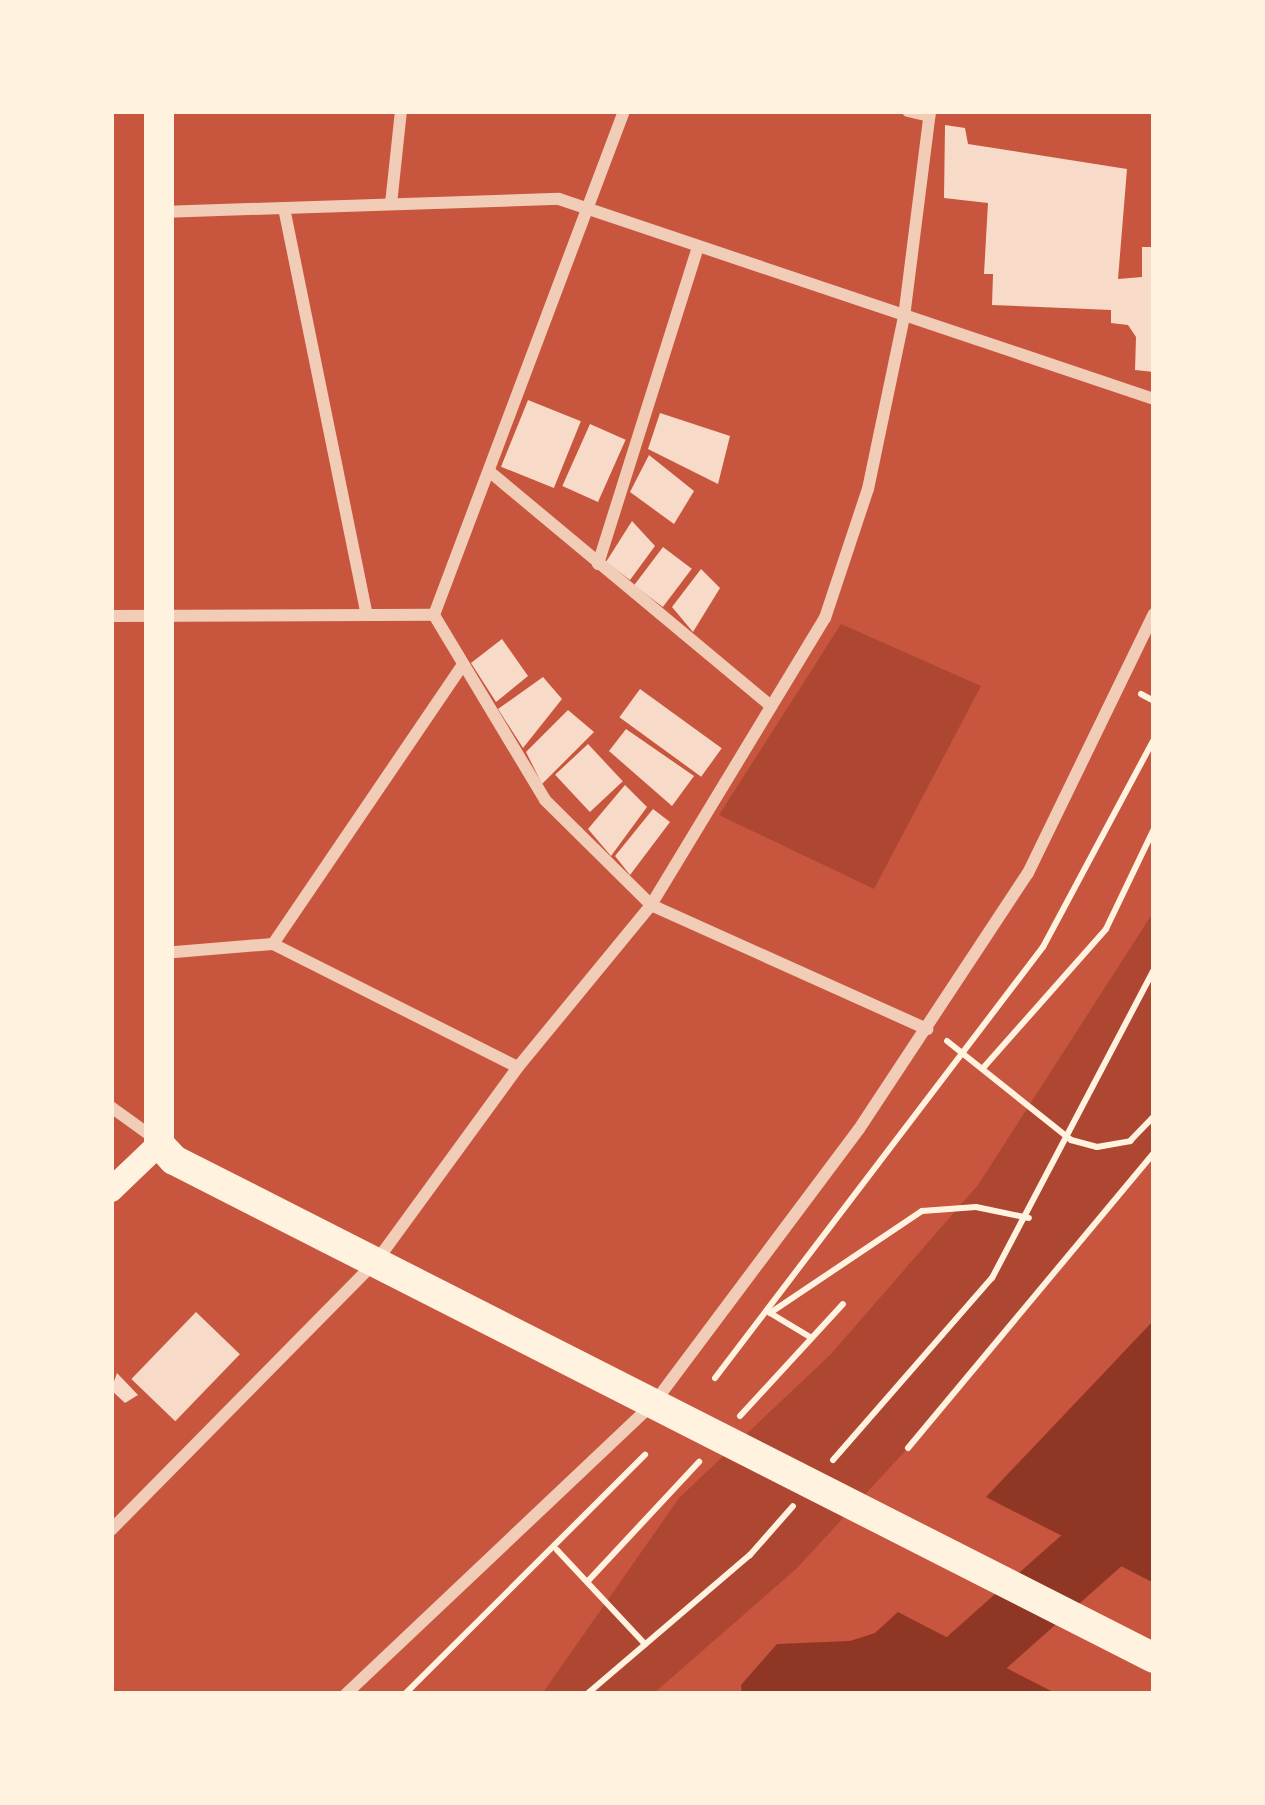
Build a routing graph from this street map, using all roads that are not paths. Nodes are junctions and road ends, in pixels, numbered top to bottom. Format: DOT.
graph roads {
  1 [pos="159,111"];
  2 [pos="401,111"];
  3 [pos="624,111"];
  4 [pos="908,111"];
  5 [pos="929,114"];
  6 [pos="391,204"];
  7 [pos="284,208"];
  8 [pos="159,212"];
  9 [pos="591,215"];
  10 [pos="697,250"];
  11 [pos="904,317"];
  12 [pos="1154,399"];
  13 [pos="490,472"];
  14 [pos="598,564"];
  15 [pos="366,612"];
  16 [pos="1154,614"];
  17 [pos="434,615"];
  18 [pos="111,616"];
  19 [pos="159,616"];
  20 [pos="463,664"];
  21 [pos="771,706"];
  22 [pos="650,905"];
  23 [pos="273,944"];
  24 [pos="161,954"];
  25 [pos="927,1029"];
  26 [pos="518,1067"];
  27 [pos="111,1107"];
  28 [pos="159,1144"];
  29 [pos="111,1190"];
  30 [pos="378,1259"];
  31 [pos="666,1410"];
  32 [pos="111,1530"];
  33 [pos="1154,1658"];
  34 [pos="346,1694"];
  1 -- 8 [label="main road"];
  2 -- 6 [label="street"];
  3 -- 9 [label="street"];
  4 -- 5 [label="street"];
  5 -- 11 [label="street"];
  6 -- 7 [label="street"];
  6 -- 9 [label="street"];
  7 -- 8 [label="street"];
  7 -- 15 [label="street"];
  8 -- 19 [label="main road"];
  9 -- 10 [label="street"];
  9 -- 13 [label="street"];
  10 -- 11 [label="street"];
  10 -- 14 [label="street"];
  11 -- 12 [label="street"];
  11 -- 21 [label="street"];
  13 -- 14 [label="street"];
  13 -- 17 [label="street"];
  14 -- 21 [label="street"];
  15 -- 17 [label="street"];
  15 -- 19 [label="street"];
  16 -- 25 [label="street"];
  17 -- 20 [label="street"];
  18 -- 19 [label="street"];
  19 -- 24 [label="main road"];
  20 -- 22 [label="street"];
  20 -- 23 [label="street"];
  21 -- 22 [label="street"];
  22 -- 25 [label="street"];
  22 -- 26 [label="street"];
  23 -- 24 [label="street"];
  23 -- 26 [label="street"];
  24 -- 28 [label="main road"];
  25 -- 31 [label="street"];
  26 -- 30 [label="street"];
  27 -- 28 [label="street"];
  28 -- 29 [label="main road"];
  28 -- 30 [label="main road"];
  30 -- 31 [label="main road"];
  30 -- 32 [label="street"];
  31 -- 33 [label="main road"];
  31 -- 34 [label="street"];
}
